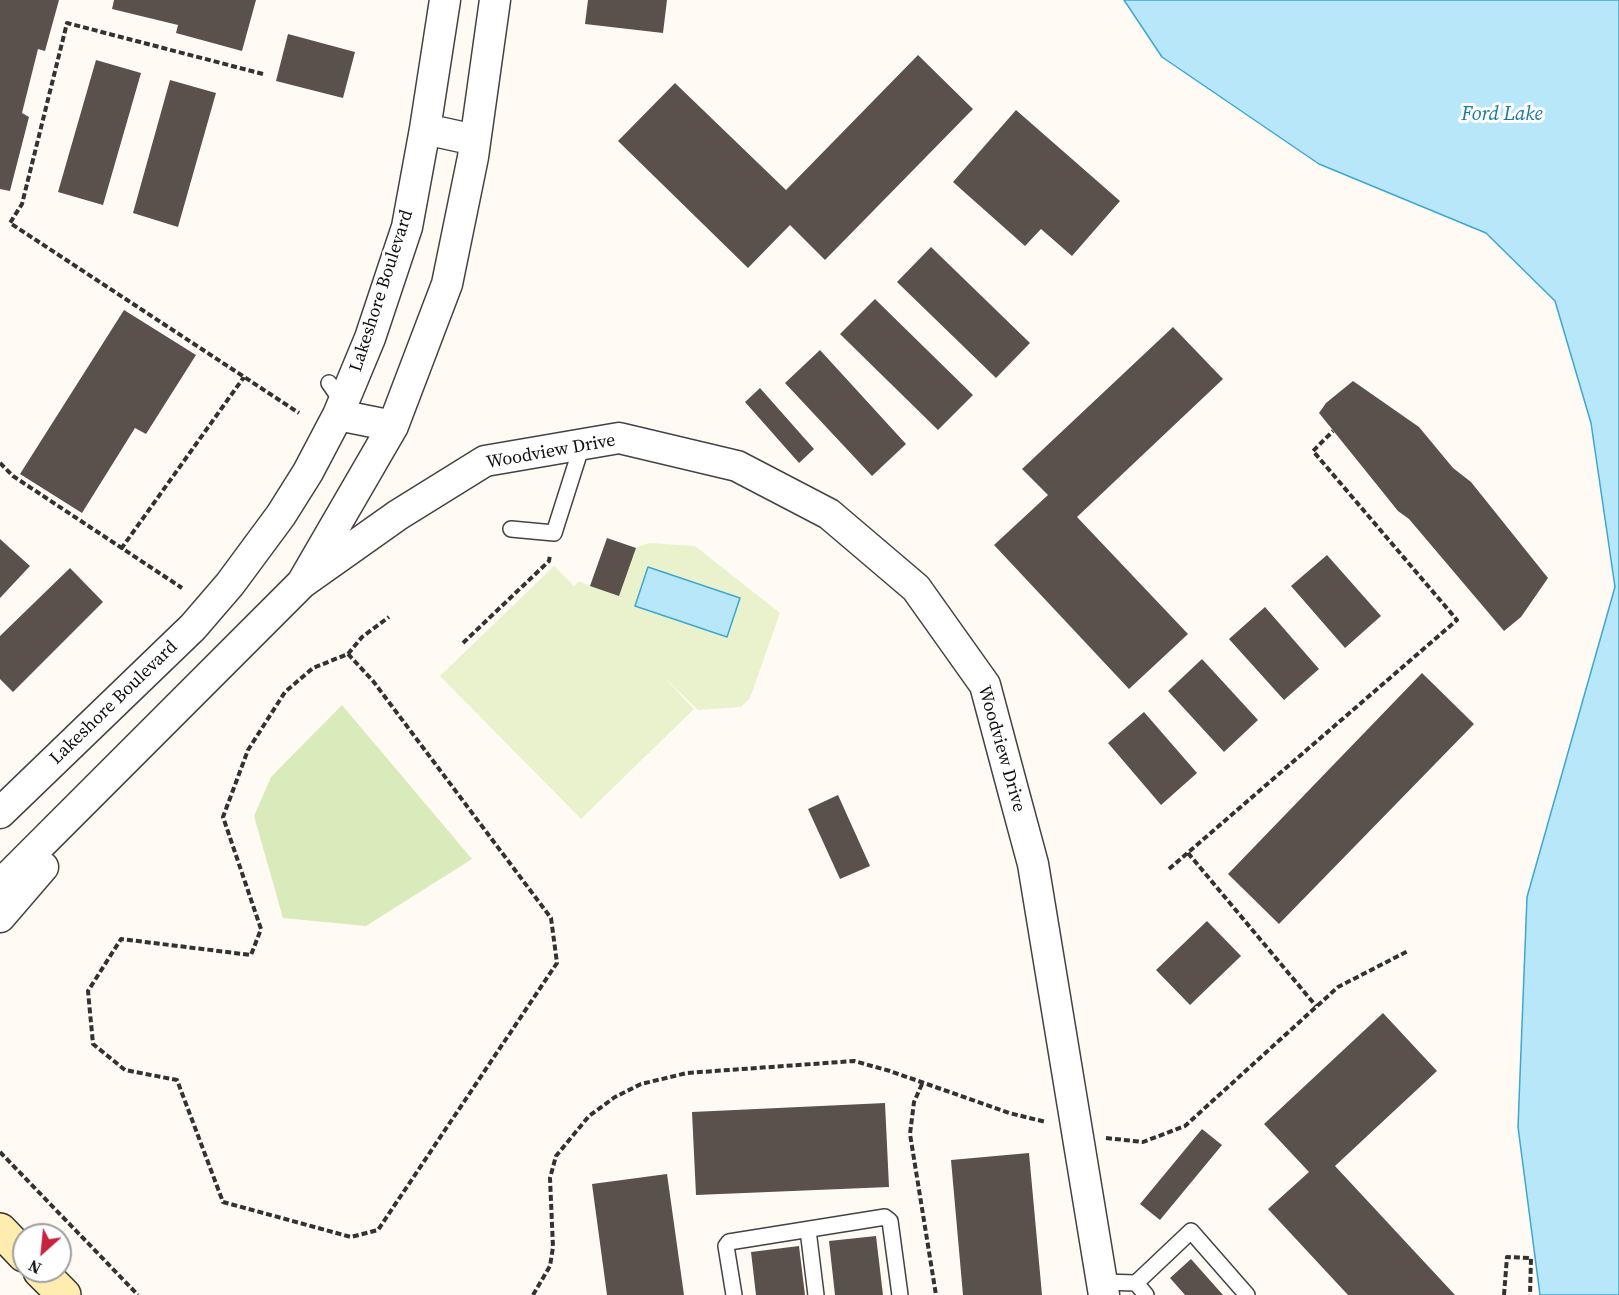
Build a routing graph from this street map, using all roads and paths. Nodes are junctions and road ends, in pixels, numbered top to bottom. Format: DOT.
graph roads {
  1 [pos="445,0"];
  2 [pos="495,0"];
  3 [pos="263,74"];
  4 [pos="425,129"];
  5 [pos="475,140"];
  6 [pos="244,377"];
  7 [pos="337,400"];
  8 [pos="299,413"];
  9 [pos="393,426"];
  10 [pos="1333,431"];
  11 [pos="582,445"];
  12 [pos="0,463"];
  13 [pos="511,529"];
  14 [pos="121,549"];
  15 [pos="549,561"];
  16 [pos="303,583"];
  17 [pos="182,588"];
  18 [pos="497,610"];
  19 [pos="502,616"];
  20 [pos="389,617"];
  21 [pos="193,627"];
  22 [pos="463,643"];
  23 [pos="348,654"];
  24 [pos="228,658"];
  25 [pos="112,774"];
  26 [pos="36,779"];
  27 [pos="0,813"];
  28 [pos="70,817"];
  29 [pos="1188,853"];
  30 [pos="32,866"];
  31 [pos="1169,869"];
  32 [pos="0,885"];
  33 [pos="0,917"];
  34 [pos="1408,951"];
  35 [pos="1316,1006"];
  36 [pos="922,1083"];
  37 [pos="1048,1123"];
  38 [pos="1106,1138"];
  39 [pos="0,1152"];
  40 [pos="0,1230"];
  41 [pos="808,1230"];
  42 [pos="12,1242"];
  43 [pos="52,1283"];
  44 [pos="1103,1288"];
  45 [pos="1141,1289"];
  46 [pos="535,1294"];
  47 [pos="64,1295"];
  48 [pos="138,1295"];
  49 [pos="734,1295"];
  50 [pos="816,1295"];
  51 [pos="900,1295"];
  52 [pos="936,1295"];
  53 [pos="1247,1295"];
  54 [pos="1504,1295"];
  55 [pos="1530,1295"];
  1 -- 4 [label="street, Lakeshore Boulevard"];
  2 -- 5 [label="street"];
  3 -- 6 [label="path"];
  4 -- 5 [label="street"];
  4 -- 7 [label="street, Lakeshore Boulevard"];
  5 -- 9 [label="street"];
  6 -- 8 [label="path"];
  6 -- 14 [label="path"];
  7 -- 9 [label="street"];
  7 -- 21 [label="street, Lakeshore Boulevard"];
  9 -- 16 [label="street"];
  10 -- 29 [label="path"];
  11 -- 13 [label="lane"];
  11 -- 16 [label="street, Woodview Drive"];
  11 -- 44 [label="street, Woodview Drive"];
  12 -- 14 [label="path"];
  14 -- 17 [label="path"];
  15 -- 18 [label="path"];
  16 -- 24 [label="street"];
  18 -- 19 [label="path"];
  18 -- 22 [label="path"];
  20 -- 23 [label="path"];
  21 -- 24 [label="street, Lakeshore Boulevard"];
  21 -- 26 [label="street, Lakeshore Boulevard"];
  23 -- 23 [label="path"];
  24 -- 25 [label="street"];
  25 -- 28 [label="street"];
  25 -- 30 [label="street"];
  26 -- 27 [label="street, Lakeshore Boulevard"];
  26 -- 28 [label="street, Lakeshore Boulevard"];
  28 -- 30 [label="street"];
  29 -- 31 [label="path"];
  29 -- 35 [label="path"];
  30 -- 32 [label="street"];
  30 -- 33 [label="street"];
  34 -- 35 [label="path"];
  35 -- 38 [label="path"];
  36 -- 37 [label="path"];
  36 -- 46 [label="path"];
  36 -- 52 [label="path"];
  39 -- 48 [label="path"];
  40 -- 42 [label="main road"];
  41 -- 49 [label="lane"];
  41 -- 50 [label="lane"];
  41 -- 51 [label="lane"];
  43 -- 47 [label="main road"];
  44 -- 45 [label="lane"];
  45 -- 53 [label="lane"];
  54 -- 55 [label="path"];
}
